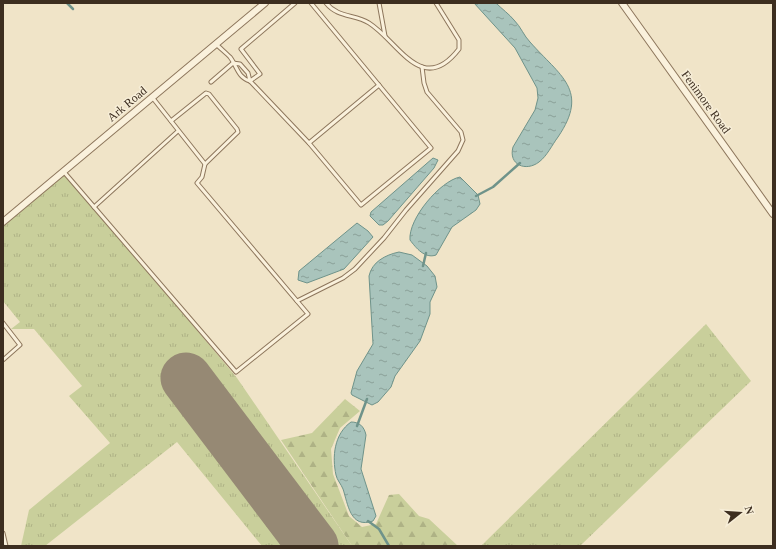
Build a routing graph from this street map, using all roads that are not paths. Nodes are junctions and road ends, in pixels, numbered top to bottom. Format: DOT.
graph roads {
  1 [pos="265,3"];
  2 [pos="295,3"];
  3 [pos="311,3"];
  4 [pos="326,3"];
  5 [pos="379,3"];
  6 [pos="436,3"];
  7 [pos="622,3"];
  8 [pos="385,36"];
  9 [pos="216,44"];
  10 [pos="233,63"];
  11 [pos="422,67"];
  12 [pos="250,80"];
  13 [pos="211,82"];
  14 [pos="379,85"];
  15 [pos="152,97"];
  16 [pos="171,121"];
  17 [pos="178,131"];
  18 [pos="309,143"];
  19 [pos="205,164"];
  20 [pos="64,171"];
  21 [pos="94,207"];
  22 [pos="773,214"];
  23 [pos="3,222"];
  24 [pos="297,301"];
  25 [pos="3,323"];
  26 [pos="3,360"];
  27 [pos="3,533"];
  28 [pos="6,546"];
  1 -- 9 [label="street, Ark Road"];
  2 -- 12 [label="lane"];
  3 -- 14 [label="lane"];
  4 -- 8 [label="lane"];
  5 -- 8 [label="lane"];
  6 -- 11 [label="lane"];
  7 -- 22 [label="street, Fenimore Road"];
  8 -- 11 [label="lane"];
  9 -- 10 [label="lane"];
  9 -- 15 [label="street, Ark Road"];
  10 -- 12 [label="lane"];
  10 -- 12 [label="lane"];
  10 -- 13 [label="lane"];
  11 -- 24 [label="lane"];
  12 -- 18 [label="lane"];
  14 -- 18 [label="lane"];
  14 -- 18 [label="lane"];
  15 -- 16 [label="lane"];
  15 -- 20 [label="street, Ark Road"];
  16 -- 17 [label="lane"];
  16 -- 19 [label="lane"];
  17 -- 19 [label="lane"];
  17 -- 21 [label="lane"];
  19 -- 24 [label="lane"];
  20 -- 21 [label="lane"];
  20 -- 23 [label="street, Ark Road"];
  21 -- 24 [label="lane"];
  25 -- 26 [label="lane"];
  27 -- 28 [label="lane"];
}
